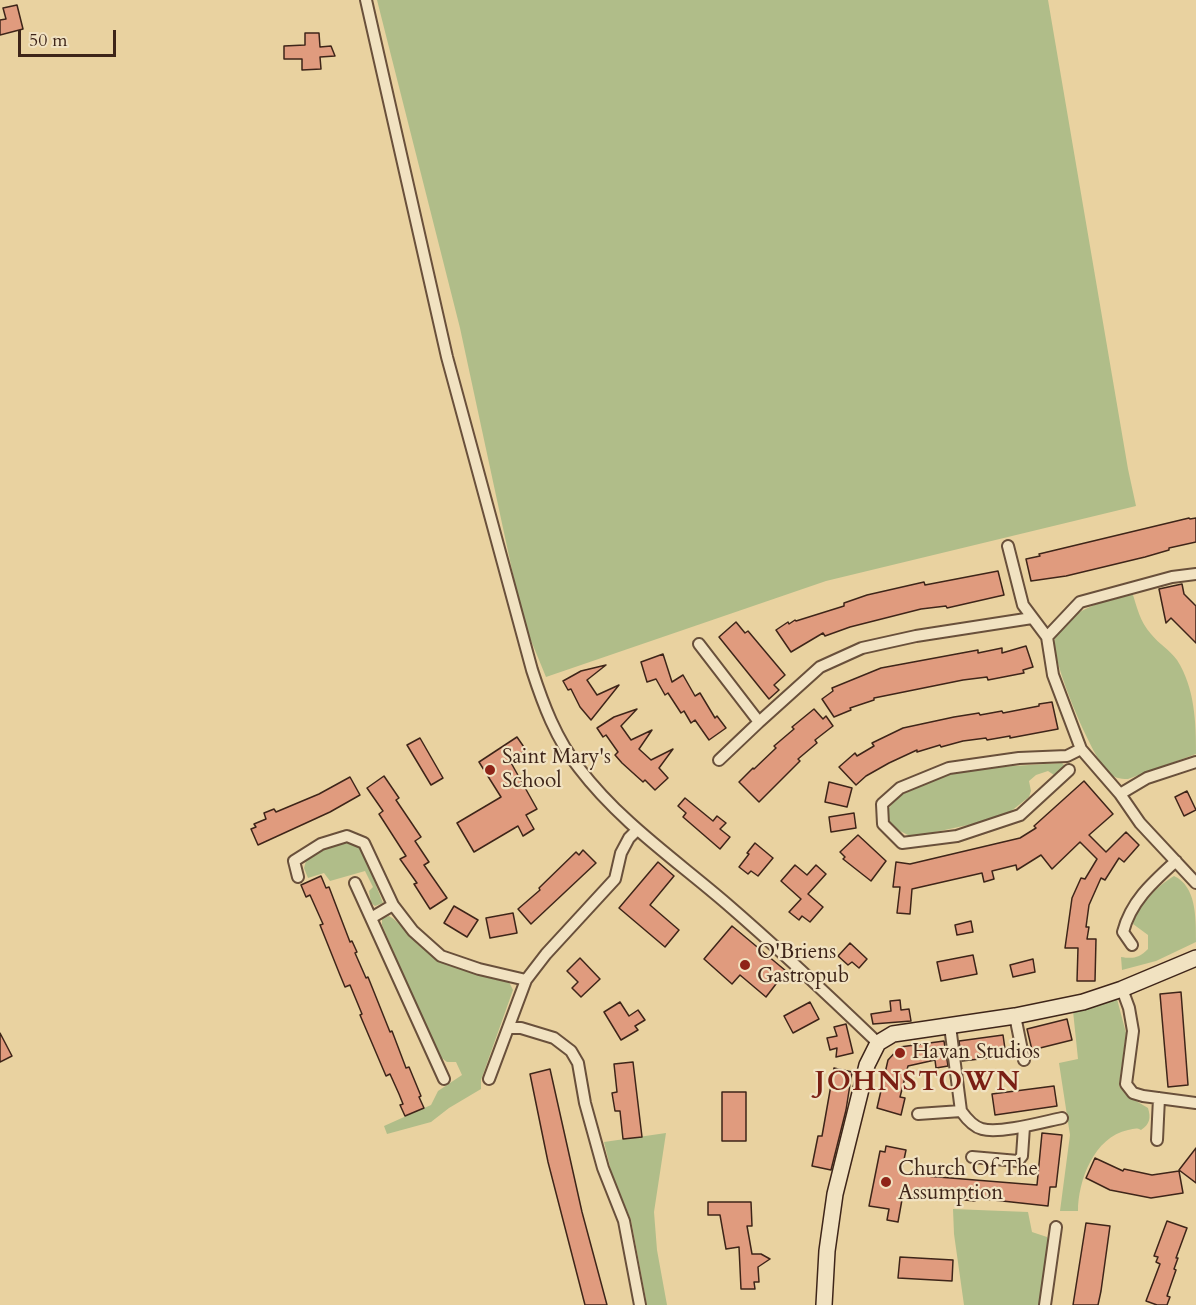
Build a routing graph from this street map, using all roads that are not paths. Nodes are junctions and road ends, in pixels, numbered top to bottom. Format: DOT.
graph roads {
  1 [pos="366,0"];
  2 [pos="1008,546"];
  3 [pos="1196,574"];
  4 [pos="1032,618"];
  5 [pos="1047,637"];
  6 [pos="699,644"];
  7 [pos="759,722"];
  8 [pos="1081,749"];
  9 [pos="719,760"];
  10 [pos="1196,762"];
  11 [pos="1069,771"];
  12 [pos="1120,794"];
  13 [pos="637,830"];
  14 [pos="1176,861"];
  15 [pos="298,877"];
  16 [pos="355,883"];
  17 [pos="1196,883"];
  18 [pos="393,905"];
  19 [pos="371,918"];
  20 [pos="1132,945"];
  21 [pos="1196,958"];
  22 [pos="526,980"];
  23 [pos="1122,988"];
  24 [pos="1015,1016"];
  25 [pos="950,1026"];
  26 [pos="508,1028"];
  27 [pos="879,1043"];
  28 [pos="1024,1060"];
  29 [pos="444,1079"];
  30 [pos="489,1079"];
  31 [pos="1159,1098"];
  32 [pos="1196,1104"];
  33 [pos="961,1111"];
  34 [pos="918,1114"];
  35 [pos="1062,1118"];
  36 [pos="1024,1127"];
  37 [pos="1157,1140"];
  38 [pos="972,1157"];
  39 [pos="1056,1227"];
  40 [pos="640,1305"];
  41 [pos="824,1305"];
  42 [pos="1045,1305"];
  1 -- 13 [label="street"];
  2 -- 4 [label="street"];
  3 -- 5 [label="street"];
  4 -- 5 [label="street"];
  4 -- 7 [label="street"];
  5 -- 8 [label="street"];
  6 -- 7 [label="street"];
  7 -- 9 [label="street"];
  8 -- 11 [label="street"];
  8 -- 12 [label="street"];
  10 -- 12 [label="street"];
  12 -- 14 [label="street"];
  13 -- 22 [label="street"];
  13 -- 27 [label="street"];
  14 -- 17 [label="street"];
  14 -- 20 [label="street"];
  15 -- 18 [label="street"];
  16 -- 19 [label="street"];
  18 -- 19 [label="street"];
  18 -- 22 [label="street"];
  19 -- 29 [label="street"];
  21 -- 23 [label="street"];
  22 -- 26 [label="street"];
  23 -- 24 [label="street"];
  23 -- 31 [label="street"];
  24 -- 25 [label="street"];
  24 -- 28 [label="street"];
  25 -- 27 [label="street"];
  25 -- 33 [label="street"];
  26 -- 30 [label="street"];
  26 -- 40 [label="street"];
  27 -- 41 [label="street"];
  31 -- 32 [label="street"];
  31 -- 37 [label="street"];
  33 -- 34 [label="street"];
  33 -- 36 [label="street"];
  35 -- 36 [label="street"];
  36 -- 38 [label="street"];
  39 -- 42 [label="street"];
}
